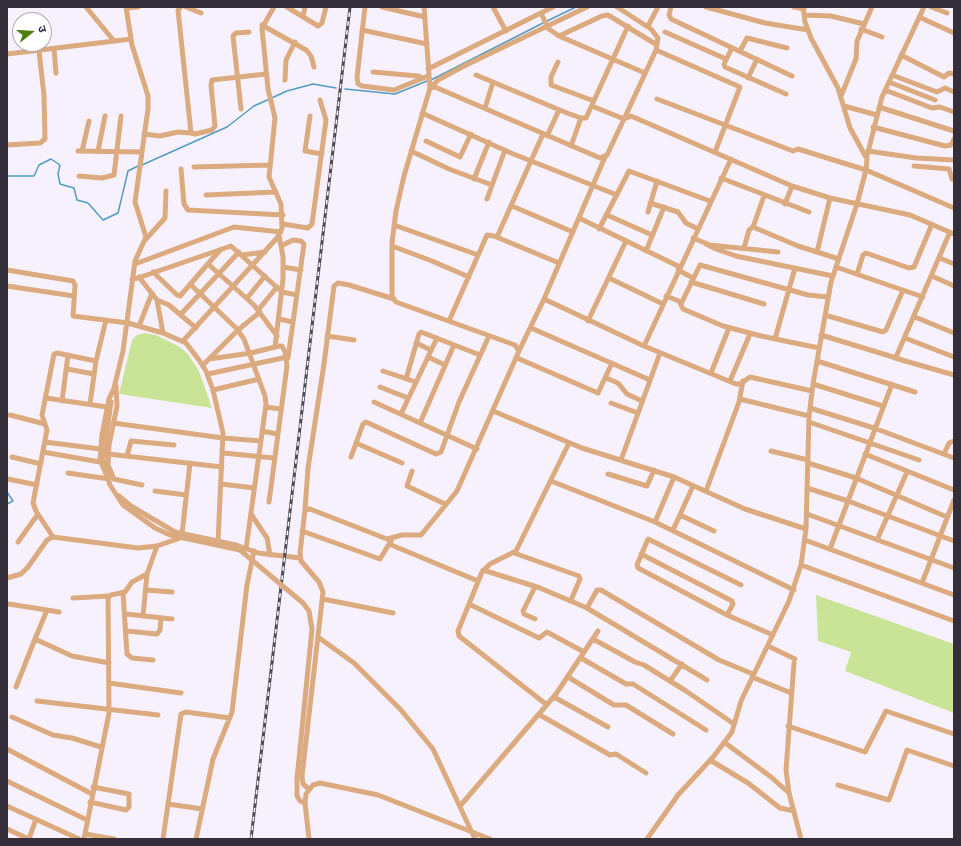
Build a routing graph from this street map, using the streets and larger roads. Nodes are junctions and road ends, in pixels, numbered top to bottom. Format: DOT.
graph roads {
  1 [pos="86,7"];
  2 [pos="138,7"];
  3 [pos="181,7"];
  4 [pos="186,7"];
  5 [pos="274,7"];
  6 [pos="287,7"];
  7 [pos="305,7"];
  8 [pos="326,7"];
  9 [pos="365,7"];
  10 [pos="382,7"];
  11 [pos="424,7"];
  12 [pos="493,7"];
  13 [pos="553,7"];
  14 [pos="587,7"];
  15 [pos="617,7"];
  16 [pos="658,7"];
  17 [pos="671,7"];
  18 [pos="706,7"];
  19 [pos="794,7"];
  20 [pos="872,7"];
  21 [pos="924,7"];
  22 [pos="931,7"];
  23 [pos="126,8"];
  24 [pos="723,10"];
  25 [pos="804,10"];
  26 [pos="541,13"];
  27 [pos="947,13"];
  28 [pos="201,14"];
  29 [pos="303,17"];
  30 [pos="425,17"];
  31 [pos="919,17"];
  32 [pos="546,24"];
  33 [pos="864,24"];
  34 [pos="262,25"];
  35 [pos="628,26"];
  36 [pos="648,26"];
  37 [pos="362,30"];
  38 [pos="808,30"];
  39 [pos="861,30"];
  40 [pos="506,31"];
  41 [pos="249,32"];
  42 [pos="665,32"];
  43 [pos="954,33"];
  44 [pos="559,36"];
  45 [pos="882,37"];
  46 [pos="131,39"];
  47 [pos="114,41"];
  48 [pos="295,42"];
  49 [pos="427,44"];
  50 [pos="656,47"];
  51 [pos="732,48"];
  52 [pos="787,48"];
  53 [pos="54,49"];
  54 [pos="740,51"];
  55 [pos="29,52"];
  56 [pos="40,52"];
  57 [pos="7,54"];
  58 [pos="901,55"];
  59 [pos="613,59"];
  60 [pos="726,59"];
  61 [pos="757,59"];
  62 [pos="558,62"];
  63 [pos="314,67"];
  64 [pos="428,69"];
  65 [pos="373,72"];
  66 [pos="56,73"];
  67 [pos="645,73"];
  68 [pos="266,74"];
  69 [pos="954,74"];
  70 [pos="476,75"];
  71 [pos="892,75"];
  72 [pos="792,76"];
  73 [pos="238,78"];
  74 [pos="748,78"];
  75 [pos="285,80"];
  76 [pos="429,82"];
  77 [pos="494,82"];
  78 [pos="889,82"];
  79 [pos="885,90"];
  80 [pos="954,92"];
  81 [pos="786,94"];
  82 [pos="841,96"];
  83 [pos="657,99"];
  84 [pos="320,100"];
  85 [pos="935,100"];
  86 [pos="593,104"];
  87 [pos="844,106"];
  88 [pos="879,107"];
  89 [pos="485,108"];
  90 [pos="242,109"];
  91 [pos="558,110"];
  92 [pos="954,112"];
  93 [pos="422,113"];
  94 [pos="105,116"];
  95 [pos="121,116"];
  96 [pos="310,116"];
  97 [pos="877,116"];
  98 [pos="581,118"];
  99 [pos="625,118"];
  100 [pos="89,121"];
  101 [pos="726,124"];
  102 [pos="873,127"];
  103 [pos="954,131"];
  104 [pos="191,133"];
  105 [pos="144,134"];
  106 [pos="471,134"];
  107 [pos="545,135"];
  108 [pos="954,139"];
  109 [pos="426,141"];
  110 [pos="489,142"];
  111 [pos="7,144"];
  112 [pos="572,146"];
  113 [pos="505,150"];
  114 [pos="98,151"];
  115 [pos="116,151"];
  116 [pos="411,151"];
  117 [pos="141,152"];
  118 [pos="715,152"];
  119 [pos="322,154"];
  120 [pos="867,154"];
  121 [pos="605,157"];
  122 [pos="731,159"];
  123 [pos="953,160"];
  124 [pos="532,161"];
  125 [pos="270,165"];
  126 [pos="194,166"];
  127 [pos="914,166"];
  128 [pos="181,169"];
  129 [pos="949,169"];
  130 [pos="866,170"];
  131 [pos="79,176"];
  132 [pos="474,178"];
  133 [pos="721,178"];
  134 [pos="954,180"];
  135 [pos="657,181"];
  136 [pos="593,184"];
  137 [pos="492,185"];
  138 [pos="792,186"];
  139 [pos="166,191"];
  140 [pos="276,192"];
  141 [pos="206,195"];
  142 [pos="617,195"];
  143 [pos="764,196"];
  144 [pos="830,198"];
  145 [pos="487,200"];
  146 [pos="710,201"];
  147 [pos="650,203"];
  148 [pos="785,204"];
  149 [pos="857,204"];
  150 [pos="512,206"];
  151 [pos="664,207"];
  152 [pos="954,208"];
  153 [pos="648,212"];
  154 [pos="809,212"];
  155 [pos="283,215"];
  156 [pos="607,215"];
  157 [pos="579,218"];
  158 [pos="283,224"];
  159 [pos="932,224"];
  160 [pos="394,225"];
  161 [pos="753,227"];
  162 [pos="600,229"];
  163 [pos="698,229"];
  164 [pos="573,232"];
  165 [pos="952,233"];
  166 [pos="280,234"];
  167 [pos="652,236"];
  168 [pos="497,238"];
  169 [pos="693,238"];
  170 [pos="146,239"];
  171 [pos="626,241"];
  172 [pos="706,244"];
  173 [pos="281,246"];
  174 [pos="392,246"];
  175 [pos="221,248"];
  176 [pos="744,248"];
  177 [pos="646,251"];
  178 [pos="265,252"];
  179 [pos="778,252"];
  180 [pos="817,252"];
  181 [pos="240,253"];
  182 [pos="478,255"];
  183 [pos="940,258"];
  184 [pos="839,259"];
  185 [pos="559,262"];
  186 [pos="135,264"];
  187 [pos="208,264"];
  188 [pos="954,264"];
  189 [pos="253,265"];
  190 [pos="283,267"];
  191 [pos="795,268"];
  192 [pos="836,268"];
  193 [pos="679,269"];
  194 [pos="7,270"];
  195 [pos="301,270"];
  196 [pos="153,272"];
  197 [pos="219,274"];
  198 [pos="857,274"];
  199 [pos="265,276"];
  200 [pos="833,276"];
  201 [pos="932,276"];
  202 [pos="469,277"];
  203 [pos="139,278"];
  204 [pos="609,278"];
  205 [pos="132,280"];
  206 [pos="692,280"];
  207 [pos="190,284"];
  208 [pos="7,286"];
  209 [pos="234,286"];
  210 [pos="954,286"];
  211 [pos="277,287"];
  212 [pos="789,290"];
  213 [pos="903,290"];
  214 [pos="282,292"];
  215 [pos="152,293"];
  216 [pos="200,294"];
  217 [pos="297,295"];
  218 [pos="74,296"];
  219 [pos="666,296"];
  220 [pos="828,297"];
  221 [pos="923,297"];
  222 [pos="247,298"];
  223 [pos="544,299"];
  224 [pos="157,300"];
  225 [pos="394,300"];
  226 [pos="663,304"];
  227 [pos="681,304"];
  228 [pos="764,304"];
  229 [pos="215,308"];
  230 [pos="259,311"];
  231 [pos="181,314"];
  232 [pos="825,315"];
  233 [pos="915,317"];
  234 [pos="279,319"];
  235 [pos="106,320"];
  236 [pos="449,321"];
  237 [pos="588,321"];
  238 [pos="128,322"];
  239 [pos="294,322"];
  240 [pos="139,326"];
  241 [pos="196,328"];
  242 [pos="531,328"];
  243 [pos="729,328"];
  244 [pos="238,330"];
  245 [pos="163,333"];
  246 [pos="954,333"];
  247 [pos="750,334"];
  248 [pos="822,335"];
  249 [pos="277,336"];
  250 [pos="327,336"];
  251 [pos="489,336"];
  252 [pos="437,338"];
  253 [pos="905,338"];
  254 [pos="775,339"];
  255 [pos="354,340"];
  256 [pos="183,341"];
  257 [pos="416,343"];
  258 [pos="454,345"];
  259 [pos="644,346"];
  260 [pos="275,347"];
  261 [pos="819,348"];
  262 [pos="431,350"];
  263 [pos="519,351"];
  264 [pos="251,353"];
  265 [pos="660,353"];
  266 [pos="68,355"];
  267 [pos="480,355"];
  268 [pos="428,357"];
  269 [pos="954,357"];
  270 [pos="517,358"];
  271 [pos="895,358"];
  272 [pos="287,359"];
  273 [pos="209,360"];
  274 [pos="96,361"];
  275 [pos="817,361"];
  276 [pos="612,363"];
  277 [pos="203,365"];
  278 [pos="255,365"];
  279 [pos="445,365"];
  280 [pos="67,370"];
  281 [pos="383,371"];
  282 [pos="711,373"];
  283 [pos="94,374"];
  284 [pos="208,374"];
  285 [pos="954,375"];
  286 [pos="606,378"];
  287 [pos="259,379"];
  288 [pos="406,379"];
  289 [pos="650,380"];
  290 [pos="730,381"];
  291 [pos="743,381"];
  292 [pos="416,382"];
  293 [pos="115,383"];
  294 [pos="813,384"];
  295 [pos="892,384"];
  296 [pos="380,387"];
  297 [pos="213,390"];
  298 [pos="812,391"];
  299 [pos="915,392"];
  300 [pos="112,393"];
  301 [pos="46,398"];
  302 [pos="408,398"];
  303 [pos="740,398"];
  304 [pos="642,400"];
  305 [pos="62,401"];
  306 [pos="374,402"];
  307 [pos="611,403"];
  308 [pos="90,404"];
  309 [pos="883,406"];
  310 [pos="107,407"];
  311 [pos="266,407"];
  312 [pos="810,408"];
  313 [pos="280,409"];
  314 [pos="493,411"];
  315 [pos="638,413"];
  316 [pos="401,414"];
  317 [pos="10,415"];
  318 [pos="809,416"];
  319 [pos="809,422"];
  320 [pos="113,423"];
  321 [pos="420,423"];
  322 [pos="45,424"];
  323 [pos="874,428"];
  324 [pos="262,431"];
  325 [pos="277,434"];
  326 [pos="448,435"];
  327 [pos="224,438"];
  328 [pos="261,441"];
  329 [pos="954,441"];
  330 [pos="45,442"];
  331 [pos="356,443"];
  332 [pos="570,443"];
  333 [pos="869,443"];
  334 [pos="174,445"];
  335 [pos="100,449"];
  336 [pos="477,449"];
  337 [pos="43,452"];
  338 [pos="771,452"];
  339 [pos="223,453"];
  340 [pos="108,454"];
  341 [pos="865,454"];
  342 [pos="944,454"];
  343 [pos="127,456"];
  344 [pos="259,456"];
  345 [pos="351,456"];
  346 [pos="12,457"];
  347 [pos="274,458"];
  348 [pos="954,458"];
  349 [pos="621,460"];
  350 [pos="920,460"];
  351 [pos="100,462"];
  352 [pos="808,462"];
  353 [pos="190,463"];
  354 [pos="402,463"];
  355 [pos="41,464"];
  356 [pos="222,466"];
  357 [pos="654,470"];
  358 [pos="412,471"];
  359 [pos="907,472"];
  360 [pos="68,473"];
  361 [pos="608,474"];
  362 [pos="674,477"];
  363 [pos="856,478"];
  364 [pos="8,479"];
  365 [pos="108,479"];
  366 [pos="551,481"];
  367 [pos="221,484"];
  368 [pos="36,485"];
  369 [pos="142,486"];
  370 [pos="693,486"];
  371 [pos="254,488"];
  372 [pos="807,488"];
  373 [pos="954,490"];
  374 [pos="155,492"];
  375 [pos="706,492"];
  376 [pos="186,495"];
  377 [pos="897,495"];
  378 [pos="954,500"];
  379 [pos="848,501"];
  380 [pos="269,502"];
  381 [pos="445,504"];
  382 [pos="305,510"];
  383 [pos="38,514"];
  384 [pos="251,514"];
  385 [pos="807,514"];
  386 [pos="680,515"];
  387 [pos="887,517"];
  388 [pos="947,517"];
  389 [pos="655,522"];
  390 [pos="838,526"];
  391 [pos="806,528"];
  392 [pos="673,530"];
  393 [pos="302,531"];
  394 [pos="714,531"];
  395 [pos="182,534"];
  396 [pos="940,535"];
  397 [pos="188,536"];
  398 [pos="53,537"];
  399 [pos="805,540"];
  400 [pos="877,540"];
  401 [pos="390,541"];
  402 [pos="954,541"];
  403 [pos="18,542"];
  404 [pos="218,542"];
  405 [pos="157,546"];
  406 [pos="246,549"];
  407 [pos="830,550"];
  408 [pos="254,551"];
  409 [pos="514,554"];
  410 [pos="641,554"];
  411 [pos="270,555"];
  412 [pos="300,558"];
  413 [pos="930,559"];
  414 [pos="801,565"];
  415 [pos="954,568"];
  416 [pos="483,570"];
  417 [pos="147,574"];
  418 [pos="7,578"];
  419 [pos="478,581"];
  420 [pos="922,583"];
  421 [pos="741,585"];
  422 [pos="535,587"];
  423 [pos="146,590"];
  424 [pos="794,590"];
  425 [pos="172,592"];
  426 [pos="123,593"];
  427 [pos="954,595"];
  428 [pos="109,596"];
  429 [pos="73,598"];
  430 [pos="323,598"];
  431 [pos="571,600"];
  432 [pos="8,604"];
  433 [pos="469,604"];
  434 [pos="587,608"];
  435 [pos="47,610"];
  436 [pos="59,612"];
  437 [pos="393,613"];
  438 [pos="126,614"];
  439 [pos="727,615"];
  440 [pos="143,616"];
  441 [pos="161,618"];
  442 [pos="172,619"];
  443 [pos="535,619"];
  444 [pos="954,621"];
  445 [pos="127,631"];
  446 [pos="598,631"];
  447 [pos="773,635"];
  448 [pos="318,637"];
  449 [pos="593,638"];
  450 [pos="35,639"];
  451 [pos="768,646"];
  452 [pos="584,652"];
  453 [pos="580,658"];
  454 [pos="153,660"];
  455 [pos="109,663"];
  456 [pos="682,664"];
  457 [pos="752,676"];
  458 [pos="568,677"];
  459 [pos="707,680"];
  460 [pos="670,681"];
  461 [pos="109,683"];
  462 [pos="16,687"];
  463 [pos="181,693"];
  464 [pos="791,693"];
  465 [pos="554,697"];
  466 [pos="38,701"];
  467 [pos="547,705"];
  468 [pos="109,710"];
  469 [pos="540,715"];
  470 [pos="158,716"];
  471 [pos="12,718"];
  472 [pos="230,718"];
  473 [pos="734,724"];
  474 [pos="788,726"];
  475 [pos="608,727"];
  476 [pos="706,730"];
  477 [pos="673,734"];
  478 [pos="954,734"];
  479 [pos="724,742"];
  480 [pos="101,747"];
  481 [pos="7,749"];
  482 [pos="710,760"];
  483 [pos="954,766"];
  484 [pos="646,773"];
  485 [pos="7,781"];
  486 [pos="838,785"];
  487 [pos="93,787"];
  488 [pos="309,789"];
  489 [pos="789,793"];
  490 [pos="92,794"];
  491 [pos="90,802"];
  492 [pos="305,803"];
  493 [pos="168,804"];
  494 [pos="7,806"];
  495 [pos="460,806"];
  496 [pos="202,809"];
  497 [pos="794,811"];
  498 [pos="36,819"];
  499 [pos="87,820"];
  500 [pos="7,829"];
  501 [pos="471,831"];
  502 [pos="84,837"];
  503 [pos="29,839"];
  504 [pos="79,839"];
  505 [pos="114,839"];
  506 [pos="163,839"];
  507 [pos="196,839"];
  508 [pos="309,839"];
  509 [pos="475,839"];
  510 [pos="490,839"];
  511 [pos="647,839"];
  512 [pos="801,839"];
  1 -- 47 [label="street"];
  2 -- 23 [label="street"];
  3 -- 104 [label="street"];
  4 -- 28 [label="street"];
  5 -- 34 [label="street"];
  6 -- 29 [label="street"];
  7 -- 29 [label="street"];
  8 -- 29 [label="street"];
  9 -- 37 [label="street"];
  10 -- 30 [label="street"];
  11 -- 30 [label="street"];
  12 -- 40 [label="street"];
  13 -- 26 [label="street"];
  14 -- 32 [label="street"];
  15 -- 36 [label="street"];
  16 -- 36 [label="street"];
  17 -- 51 [label="street"];
  18 -- 24 [label="street"];
  19 -- 25 [label="street"];
  20 -- 33 [label="street"];
  21 -- 31 [label="street"];
  22 -- 27 [label="street"];
  23 -- 46 [label="street"];
  24 -- 38 [label="street"];
  25 -- 33 [label="street"];
  25 -- 38 [label="street"];
  26 -- 32 [label="street"];
  26 -- 40 [label="street"];
  30 -- 49 [label="street"];
  31 -- 43 [label="street"];
  31 -- 58 [label="street"];
  32 -- 44 [label="street"];
  32 -- 76 [label="street"];
  33 -- 39 [label="street"];
  34 -- 48 [label="street"];
  34 -- 68 [label="street"];
  35 -- 44 [label="street"];
  35 -- 50 [label="street"];
  35 -- 59 [label="street"];
  36 -- 50 [label="street"];
  37 -- 49 [label="street"];
  37 -- 76 [label="street"];
  38 -- 82 [label="street"];
  39 -- 45 [label="street"];
  39 -- 82 [label="street"];
  40 -- 64 [label="street"];
  41 -- 73 [label="street"];
  42 -- 60 [label="street"];
  44 -- 59 [label="street"];
  46 -- 47 [label="street"];
  46 -- 105 [label="street"];
  47 -- 53 [label="street"];
  48 -- 63 [label="street"];
  48 -- 75 [label="street"];
  49 -- 64 [label="street"];
  50 -- 67 [label="street"];
  50 -- 101 [label="street"];
  51 -- 54 [label="street"];
  51 -- 60 [label="street"];
  52 -- 54 [label="street"];
  53 -- 66 [label="street"];
  54 -- 61 [label="street"];
  55 -- 57 [label="street"];
  56 -- 111 [label="street"];
  58 -- 69 [label="street"];
  58 -- 71 [label="street"];
  59 -- 67 [label="street"];
  59 -- 86 [label="street"];
  60 -- 74 [label="street"];
  61 -- 72 [label="street"];
  61 -- 74 [label="street"];
  62 -- 86 [label="street"];
  64 -- 76 [label="street"];
  65 -- 76 [label="street"];
  67 -- 99 [label="street"];
  68 -- 73 [label="street"];
  68 -- 125 [label="street"];
  70 -- 77 [label="street"];
  71 -- 78 [label="street"];
  71 -- 80 [label="street"];
  73 -- 90 [label="street"];
  73 -- 104 [label="street"];
  74 -- 81 [label="street"];
  76 -- 89 [label="street"];
  76 -- 93 [label="street"];
  77 -- 89 [label="street"];
  77 -- 91 [label="street"];
  78 -- 79 [label="street"];
  78 -- 85 [label="street"];
  79 -- 88 [label="street"];
  79 -- 92 [label="street"];
  82 -- 87 [label="street"];
  83 -- 101 [label="street"];
  84 -- 119 [label="street"];
  86 -- 98 [label="street"];
  86 -- 99 [label="street"];
  87 -- 97 [label="street"];
  87 -- 120 [label="street"];
  88 -- 97 [label="street"];
  88 -- 103 [label="street"];
  89 -- 107 [label="street"];
  91 -- 98 [label="street"];
  91 -- 107 [label="street"];
  93 -- 106 [label="street"];
  93 -- 116 [label="street"];
  94 -- 114 [label="street"];
  95 -- 115 [label="street"];
  96 -- 119 [label="street"];
  97 -- 102 [label="street"];
  98 -- 112 [label="street"];
  99 -- 118 [label="street"];
  99 -- 121 [label="street"];
  100 -- 114 [label="street"];
  101 -- 118 [label="street"];
  101 -- 130 [label="street"];
  102 -- 108 [label="street"];
  102 -- 120 [label="street"];
  104 -- 105 [label="street"];
  105 -- 117 [label="street"];
  106 -- 109 [label="street"];
  106 -- 110 [label="street"];
  107 -- 112 [label="street"];
  107 -- 124 [label="street"];
  110 -- 113 [label="street"];
  110 -- 132 [label="street"];
  112 -- 121 [label="street"];
  113 -- 124 [label="street"];
  113 -- 137 [label="street"];
  114 -- 115 [label="street"];
  115 -- 117 [label="street"];
  115 -- 131 [label="street"];
  116 -- 132 [label="street"];
  116 -- 160 [label="street"];
  117 -- 170 [label="street"];
  118 -- 122 [label="street"];
  119 -- 158 [label="street"];
  120 -- 123 [label="street"];
  120 -- 130 [label="street"];
  121 -- 136 [label="street"];
  122 -- 133 [label="street"];
  122 -- 138 [label="street"];
  123 -- 129 [label="street"];
  124 -- 136 [label="street"];
  124 -- 150 [label="street"];
  125 -- 126 [label="street"];
  125 -- 140 [label="street"];
  127 -- 129 [label="street"];
  128 -- 155 [label="street"];
  129 -- 134 [label="street"];
  130 -- 149 [label="street"];
  130 -- 152 [label="street"];
  132 -- 137 [label="street"];
  133 -- 143 [label="street"];
  133 -- 146 [label="street"];
  135 -- 142 [label="street"];
  135 -- 146 [label="street"];
  135 -- 147 [label="street"];
  136 -- 142 [label="street"];
  136 -- 157 [label="street"];
  137 -- 145 [label="street"];
  138 -- 144 [label="street"];
  138 -- 148 [label="street"];
  139 -- 170 [label="street"];
  140 -- 141 [label="street"];
  140 -- 155 [label="street"];
  142 -- 156 [label="street"];
  143 -- 148 [label="street"];
  143 -- 161 [label="street"];
  144 -- 149 [label="street"];
  144 -- 180 [label="street"];
  146 -- 163 [label="street"];
  147 -- 151 [label="street"];
  147 -- 153 [label="street"];
  148 -- 154 [label="street"];
  149 -- 159 [label="street"];
  149 -- 184 [label="street"];
  150 -- 164 [label="street"];
  150 -- 168 [label="street"];
  151 -- 163 [label="street"];
  151 -- 167 [label="street"];
  155 -- 158 [label="street"];
  156 -- 162 [label="street"];
  156 -- 167 [label="street"];
  157 -- 162 [label="street"];
  157 -- 164 [label="street"];
  158 -- 166 [label="street"];
  159 -- 165 [label="street"];
  159 -- 198 [label="street"];
  160 -- 174 [label="street"];
  160 -- 182 [label="street"];
  161 -- 176 [label="street"];
  161 -- 180 [label="street"];
  162 -- 171 [label="street"];
  163 -- 169 [label="street"];
  164 -- 185 [label="street"];
  165 -- 183 [label="street"];
  166 -- 173 [label="street"];
  166 -- 178 [label="street"];
  166 -- 186 [label="street"];
  167 -- 177 [label="street"];
  168 -- 182 [label="street"];
  168 -- 185 [label="street"];
  169 -- 172 [label="street"];
  169 -- 193 [label="street"];
  170 -- 186 [label="street"];
  171 -- 177 [label="street"];
  171 -- 204 [label="street"];
  172 -- 176 [label="street"];
  172 -- 191 [label="street"];
  173 -- 190 [label="street"];
  173 -- 195 [label="street"];
  174 -- 202 [label="street"];
  174 -- 225 [label="street"];
  175 -- 181 [label="street"];
  175 -- 187 [label="street"];
  175 -- 196 [label="street"];
  176 -- 179 [label="street"];
  177 -- 193 [label="street"];
  178 -- 181 [label="street"];
  178 -- 189 [label="street"];
  180 -- 184 [label="street"];
  181 -- 189 [label="street"];
  181 -- 197 [label="street"];
  182 -- 202 [label="street"];
  183 -- 188 [label="street"];
  183 -- 201 [label="street"];
  184 -- 192 [label="street"];
  185 -- 223 [label="street"];
  186 -- 205 [label="street"];
  187 -- 197 [label="street"];
  187 -- 207 [label="street"];
  189 -- 199 [label="street"];
  189 -- 209 [label="street"];
  190 -- 195 [label="street"];
  190 -- 214 [label="street"];
  191 -- 200 [label="street"];
  191 -- 212 [label="street"];
  192 -- 198 [label="street"];
  192 -- 200 [label="street"];
  193 -- 206 [label="street"];
  193 -- 219 [label="street"];
  194 -- 218 [label="street"];
  195 -- 217 [label="street"];
  196 -- 203 [label="street"];
  196 -- 207 [label="street"];
  197 -- 209 [label="street"];
  197 -- 216 [label="street"];
  198 -- 213 [label="street"];
  199 -- 211 [label="street"];
  199 -- 222 [label="street"];
  200 -- 220 [label="street"];
  201 -- 210 [label="street"];
  201 -- 221 [label="street"];
  202 -- 236 [label="street"];
  203 -- 205 [label="street"];
  203 -- 215 [label="street"];
  204 -- 226 [label="street"];
  204 -- 237 [label="street"];
  205 -- 238 [label="street"];
  206 -- 212 [label="street"];
  206 -- 227 [label="street"];
  206 -- 228 [label="street"];
  207 -- 216 [label="street"];
  208 -- 218 [label="street"];
  209 -- 222 [label="street"];
  209 -- 229 [label="street"];
  211 -- 214 [label="street"];
  211 -- 230 [label="street"];
  212 -- 220 [label="street"];
  212 -- 254 [label="street"];
  213 -- 221 [label="street"];
  213 -- 232 [label="street"];
  214 -- 217 [label="street"];
  214 -- 234 [label="street"];
  215 -- 224 [label="street"];
  215 -- 240 [label="street"];
  216 -- 229 [label="street"];
  216 -- 231 [label="street"];
  217 -- 239 [label="street"];
  218 -- 235 [label="street"];
  219 -- 226 [label="street"];
  219 -- 227 [label="street"];
  220 -- 232 [label="street"];
  221 -- 233 [label="street"];
  222 -- 230 [label="street"];
  223 -- 237 [label="street"];
  223 -- 242 [label="street"];
  224 -- 231 [label="street"];
  224 -- 245 [label="street"];
  225 -- 236 [label="street"];
  225 -- 250 [label="street"];
  226 -- 259 [label="street"];
  227 -- 243 [label="street"];
  229 -- 241 [label="street"];
  229 -- 244 [label="street"];
  230 -- 244 [label="street"];
  230 -- 249 [label="street"];
  231 -- 241 [label="street"];
  232 -- 248 [label="street"];
  233 -- 246 [label="street"];
  233 -- 253 [label="street"];
  234 -- 239 [label="street"];
  234 -- 249 [label="street"];
  235 -- 238 [label="street"];
  235 -- 274 [label="street"];
  236 -- 251 [label="street"];
  237 -- 259 [label="street"];
  238 -- 240 [label="street"];
  238 -- 293 [label="street"];
  239 -- 272 [label="street"];
  240 -- 245 [label="street"];
  241 -- 256 [label="street"];
  242 -- 263 [label="street"];
  242 -- 276 [label="street"];
  243 -- 247 [label="street"];
  243 -- 282 [label="street"];
  244 -- 264 [label="street"];
  244 -- 273 [label="street"];
  245 -- 256 [label="street"];
  247 -- 254 [label="street"];
  247 -- 290 [label="street"];
  248 -- 261 [label="street"];
  248 -- 271 [label="street"];
  249 -- 260 [label="street"];
  250 -- 255 [label="street"];
  250 -- 382 [label="street"];
  251 -- 263 [label="street"];
  251 -- 267 [label="street"];
  252 -- 257 [label="street"];
  252 -- 258 [label="street"];
  252 -- 262 [label="street"];
  253 -- 269 [label="street"];
  253 -- 271 [label="street"];
  254 -- 261 [label="street"];
  256 -- 277 [label="street"];
  257 -- 262 [label="street"];
  257 -- 288 [label="street"];
  258 -- 267 [label="street"];
  258 -- 279 [label="street"];
  259 -- 265 [label="street"];
  260 -- 264 [label="street"];
  260 -- 272 [label="street"];
  261 -- 275 [label="street"];
  262 -- 268 [label="street"];
  263 -- 270 [label="street"];
  264 -- 273 [label="street"];
  264 -- 278 [label="street"];
  265 -- 282 [label="street"];
  265 -- 289 [label="street"];
  266 -- 274 [label="street"];
  266 -- 280 [label="street"];
  266 -- 301 [label="street"];
  267 -- 326 [label="street"];
  268 -- 279 [label="street"];
  268 -- 292 [label="street"];
  270 -- 286 [label="street"];
  270 -- 314 [label="street"];
  271 -- 285 [label="street"];
  272 -- 278 [label="street"];
  272 -- 313 [label="street"];
  273 -- 277 [label="street"];
  274 -- 283 [label="street"];
  275 -- 294 [label="street"];
  275 -- 295 [label="street"];
  276 -- 286 [label="street"];
  276 -- 289 [label="street"];
  277 -- 284 [label="street"];
  278 -- 284 [label="street"];
  278 -- 287 [label="street"];
  279 -- 321 [label="street"];
  280 -- 283 [label="street"];
  280 -- 305 [label="street"];
  281 -- 288 [label="street"];
  282 -- 290 [label="street"];
  283 -- 308 [label="street"];
  284 -- 297 [label="street"];
  286 -- 304 [label="street"];
  287 -- 297 [label="street"];
  287 -- 311 [label="street"];
  288 -- 292 [label="street"];
  289 -- 304 [label="street"];
  290 -- 291 [label="street"];
  291 -- 298 [label="street"];
  291 -- 303 [label="street"];
  292 -- 302 [label="street"];
  293 -- 300 [label="street"];
  293 -- 320 [label="street"];
  294 -- 298 [label="street"];
  294 -- 309 [label="street"];
  295 -- 299 [label="street"];
  295 -- 309 [label="street"];
  296 -- 302 [label="street"];
  297 -- 327 [label="street"];
  298 -- 312 [label="street"];
  300 -- 310 [label="street"];
  300 -- 492 [label="street, bridge"];
  301 -- 305 [label="street"];
  301 -- 322 [label="street"];
  302 -- 316 [label="street"];
  303 -- 318 [label="street"];
  303 -- 375 [label="street"];
  304 -- 315 [label="street"];
  305 -- 308 [label="street"];
  306 -- 316 [label="street"];
  307 -- 315 [label="street"];
  308 -- 310 [label="street"];
  309 -- 323 [label="street"];
  310 -- 335 [label="street"];
  311 -- 313 [label="street"];
  311 -- 324 [label="street"];
  312 -- 318 [label="street"];
  312 -- 323 [label="street"];
  313 -- 325 [label="street"];
  314 -- 332 [label="street"];
  314 -- 336 [label="street"];
  315 -- 349 [label="street"];
  316 -- 321 [label="street"];
  317 -- 322 [label="street"];
  318 -- 319 [label="street"];
  319 -- 333 [label="street"];
  319 -- 352 [label="street"];
  320 -- 327 [label="street"];
  320 -- 340 [label="street"];
  321 -- 326 [label="street"];
  322 -- 330 [label="street"];
  323 -- 333 [label="street"];
  323 -- 342 [label="street"];
  324 -- 325 [label="street"];
  324 -- 328 [label="street"];
  325 -- 347 [label="street"];
  326 -- 331 [label="street"];
  326 -- 336 [label="street"];
  327 -- 328 [label="street"];
  327 -- 339 [label="street"];
  328 -- 344 [label="street"];
  329 -- 342 [label="street"];
  330 -- 335 [label="street"];
  330 -- 337 [label="street"];
  331 -- 345 [label="street"];
  331 -- 354 [label="street"];
  332 -- 349 [label="street"];
  332 -- 366 [label="street"];
  333 -- 341 [label="street"];
  333 -- 350 [label="street"];
  334 -- 343 [label="street"];
  335 -- 351 [label="street"];
  336 -- 381 [label="street"];
  337 -- 351 [label="street"];
  337 -- 355 [label="street"];
  338 -- 352 [label="street"];
  339 -- 344 [label="street"];
  339 -- 356 [label="street"];
  340 -- 343 [label="street"];
  340 -- 369 [label="street"];
  341 -- 359 [label="street"];
  341 -- 363 [label="street"];
  342 -- 348 [label="street"];
  343 -- 353 [label="street"];
  344 -- 347 [label="street"];
  344 -- 371 [label="street"];
  346 -- 355 [label="street"];
  347 -- 380 [label="street"];
  349 -- 357 [label="street"];
  351 -- 365 [label="street"];
  352 -- 363 [label="street"];
  352 -- 372 [label="street"];
  353 -- 356 [label="street"];
  353 -- 376 [label="street"];
  355 -- 368 [label="street"];
  356 -- 367 [label="street"];
  357 -- 361 [label="street"];
  357 -- 362 [label="street"];
  358 -- 381 [label="street"];
  359 -- 373 [label="street"];
  359 -- 377 [label="street"];
  360 -- 365 [label="street"];
  362 -- 370 [label="street"];
  362 -- 389 [label="street"];
  363 -- 377 [label="street"];
  363 -- 379 [label="street"];
  364 -- 368 [label="street"];
  365 -- 395 [label="street"];
  366 -- 389 [label="street"];
  366 -- 409 [label="street"];
  367 -- 371 [label="street"];
  367 -- 404 [label="street"];
  368 -- 383 [label="street"];
  370 -- 375 [label="street"];
  370 -- 386 [label="street"];
  371 -- 384 [label="street"];
  372 -- 379 [label="street"];
  372 -- 385 [label="street"];
  374 -- 376 [label="street"];
  375 -- 391 [label="street"];
  376 -- 395 [label="street"];
  377 -- 387 [label="street"];
  377 -- 388 [label="street"];
  378 -- 388 [label="street"];
  379 -- 387 [label="street"];
  379 -- 390 [label="street"];
  381 -- 401 [label="street"];
  382 -- 393 [label="street"];
  382 -- 401 [label="street"];
  383 -- 398 [label="street"];
  383 -- 403 [label="street"];
  384 -- 406 [label="street"];
  384 -- 411 [label="street"];
  385 -- 390 [label="street"];
  385 -- 391 [label="street"];
  386 -- 392 [label="street"];
  386 -- 394 [label="street"];
  387 -- 396 [label="street"];
  387 -- 400 [label="street"];
  388 -- 396 [label="street"];
  389 -- 392 [label="street"];
  390 -- 400 [label="street"];
  390 -- 407 [label="street"];
  391 -- 399 [label="street"];
  392 -- 424 [label="street"];
  393 -- 401 [label="street"];
  393 -- 412 [label="street"];
  395 -- 397 [label="street"];
  396 -- 402 [label="street"];
  396 -- 413 [label="street"];
  397 -- 404 [label="street"];
  397 -- 405 [label="street"];
  398 -- 405 [label="street"];
  398 -- 418 [label="street"];
  399 -- 407 [label="street"];
  399 -- 414 [label="street"];
  400 -- 413 [label="street"];
  401 -- 419 [label="street"];
  404 -- 406 [label="street"];
  405 -- 417 [label="street"];
  406 -- 408 [label="street"];
  407 -- 420 [label="street"];
  408 -- 411 [label="street"];
  408 -- 472 [label="street"];
  409 -- 416 [label="street"];
  409 -- 431 [label="street"];
  410 -- 421 [label="street"];
  410 -- 439 [label="street"];
  410 -- 439 [label="street"];
  411 -- 412 [label="street"];
  412 -- 430 [label="street"];
  413 -- 415 [label="street"];
  413 -- 420 [label="street"];
  414 -- 424 [label="street"];
  414 -- 444 [label="street"];
  416 -- 419 [label="street"];
  416 -- 422 [label="street"];
  417 -- 423 [label="street"];
  417 -- 426 [label="street"];
  419 -- 433 [label="street"];
  420 -- 427 [label="street"];
  422 -- 431 [label="street"];
  422 -- 443 [label="street"];
  423 -- 425 [label="street"];
  423 -- 440 [label="street"];
  424 -- 447 [label="street"];
  426 -- 428 [label="street"];
  426 -- 438 [label="street"];
  428 -- 429 [label="street"];
  428 -- 455 [label="street"];
  430 -- 437 [label="street"];
  430 -- 448 [label="street"];
  431 -- 434 [label="street"];
  432 -- 435 [label="street"];
  433 -- 452 [label="street"];
  433 -- 467 [label="street"];
  434 -- 456 [label="street"];
  434 -- 457 [label="street"];
  435 -- 436 [label="street"];
  435 -- 450 [label="street"];
  438 -- 440 [label="street"];
  438 -- 445 [label="street"];
  439 -- 447 [label="street"];
  440 -- 441 [label="street"];
  441 -- 442 [label="street"];
  441 -- 445 [label="street"];
  445 -- 454 [label="street"];
  446 -- 449 [label="street"];
  447 -- 451 [label="street"];
  448 -- 488 [label="street"];
  448 -- 495 [label="street"];
  449 -- 452 [label="street"];
  449 -- 460 [label="street"];
  450 -- 455 [label="street"];
  450 -- 462 [label="street"];
  451 -- 457 [label="street"];
  451 -- 464 [label="street"];
  452 -- 453 [label="street"];
  453 -- 458 [label="street"];
  453 -- 476 [label="street"];
  455 -- 461 [label="street"];
  456 -- 459 [label="street"];
  456 -- 460 [label="street"];
  457 -- 464 [label="street"];
  457 -- 473 [label="street"];
  458 -- 465 [label="street"];
  458 -- 477 [label="street"];
  460 -- 473 [label="street"];
  461 -- 463 [label="street"];
  461 -- 468 [label="street"];
  464 -- 474 [label="street"];
  465 -- 467 [label="street"];
  465 -- 475 [label="street"];
  466 -- 468 [label="street"];
  467 -- 469 [label="street"];
  468 -- 470 [label="street"];
  468 -- 480 [label="street"];
  469 -- 484 [label="street"];
  469 -- 495 [label="street"];
  471 -- 480 [label="street"];
  472 -- 493 [label="street"];
  472 -- 496 [label="street"];
  473 -- 479 [label="street"];
  474 -- 478 [label="street"];
  474 -- 489 [label="street"];
  479 -- 482 [label="street"];
  479 -- 489 [label="street"];
  480 -- 487 [label="street"];
  481 -- 490 [label="street"];
  482 -- 497 [label="street"];
  482 -- 511 [label="street"];
  483 -- 486 [label="street"];
  485 -- 499 [label="street"];
  487 -- 490 [label="street"];
  487 -- 491 [label="street"];
  488 -- 492 [label="street"];
  488 -- 501 [label="street"];
  489 -- 497 [label="street"];
  490 -- 491 [label="street"];
  491 -- 499 [label="street"];
  492 -- 508 [label="street"];
  493 -- 496 [label="street"];
  493 -- 506 [label="street"];
  494 -- 498 [label="street"];
  495 -- 501 [label="street"];
  496 -- 507 [label="street"];
  497 -- 512 [label="street"];
  498 -- 503 [label="street"];
  498 -- 504 [label="street"];
  499 -- 502 [label="street"];
  500 -- 503 [label="street"];
  501 -- 509 [label="street"];
  501 -- 510 [label="street"];
  502 -- 505 [label="street"];
}
